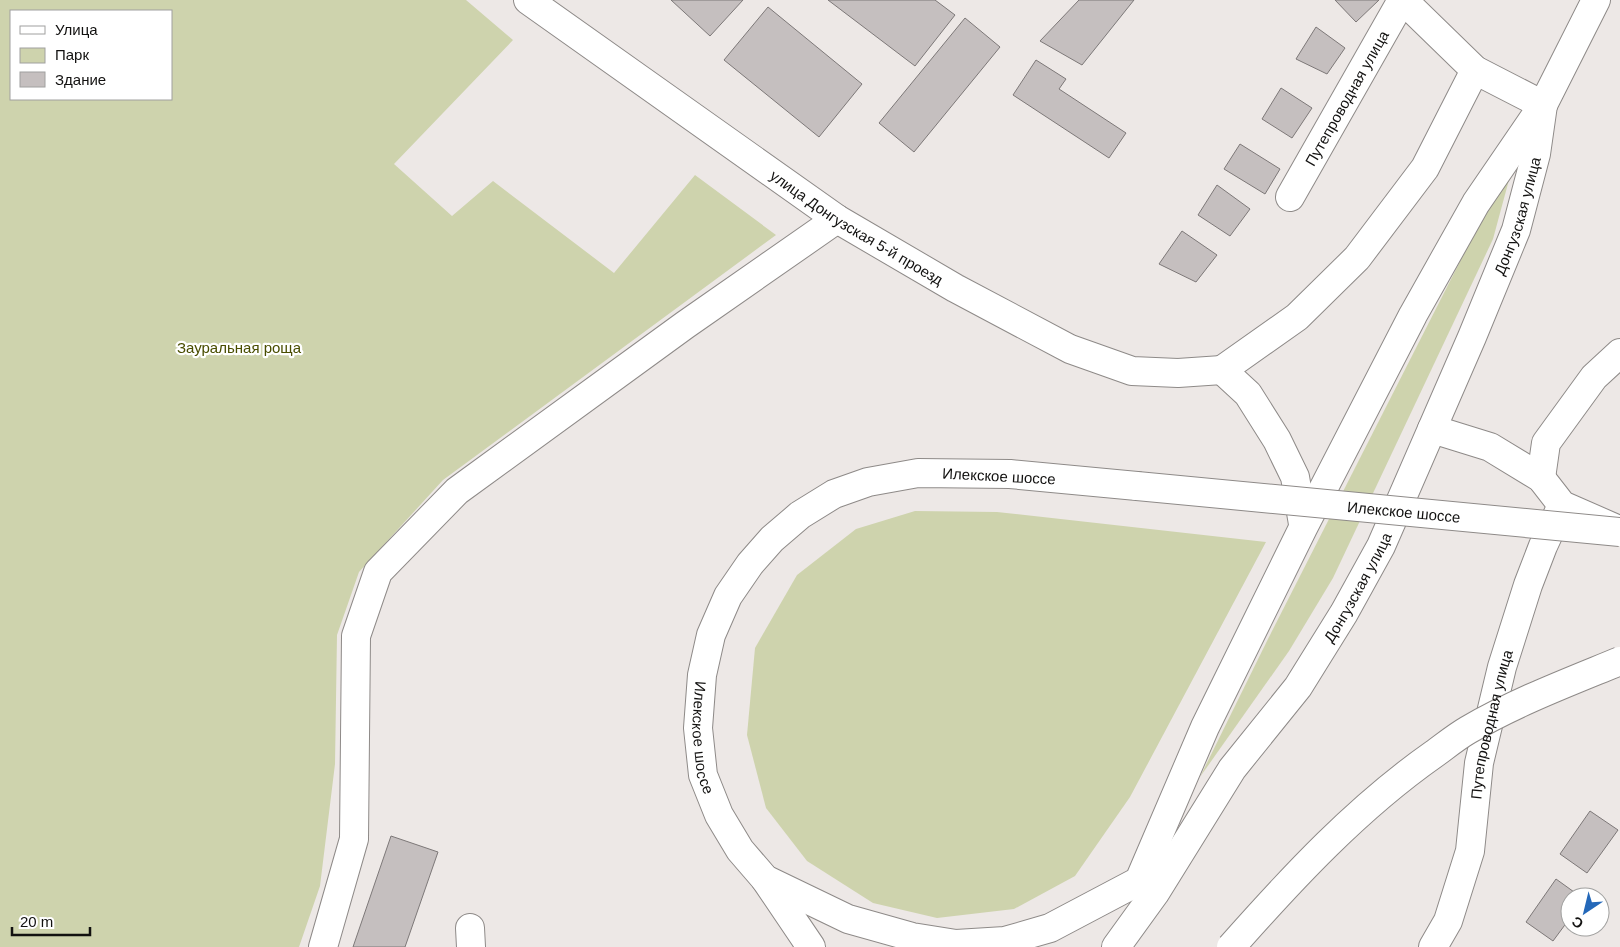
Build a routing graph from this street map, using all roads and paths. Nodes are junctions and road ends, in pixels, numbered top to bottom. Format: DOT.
graph roads {
  1 [pos="528,0"];
  2 [pos="1402,0"];
  3 [pos="1596,0"];
  4 [pos="1475,70"];
  5 [pos="1543,105"];
  6 [pos="1290,197"];
  7 [pos="837,219"];
  8 [pos="1620,353"];
  9 [pos="1222,370"];
  10 [pos="1432,429"];
  11 [pos="1541,478"];
  12 [pos="1562,505"];
  13 [pos="1303,528"];
  14 [pos="1620,531"];
  15 [pos="1620,661"];
  16 [pos="765,879"];
  17 [pos="1139,881"];
  18 [pos="1117,945"];
  19 [pos="322,947"];
  20 [pos="811,947"];
  21 [pos="1231,947"];
  22 [pos="1433,947"];
  1 -- 7 [label="main road, улица Донгузская 5-й проезд"];
  2 -- 4 [label="main road, Путепроводная улица"];
  2 -- 6 [label="main road, Путепроводная улица"];
  3 -- 5 [label="main road, Донгузская улица"];
  4 -- 5 [label="main road, Путепроводная улица"];
  4 -- 9 [label="main road"];
  5 -- 10 [label="main road, Донгузская улица"];
  5 -- 13 [label="main road, Донгузская улица"];
  7 -- 9 [label="main road, улица Донгузская 5-й проезд"];
  7 -- 19 [label="main road"];
  8 -- 11 [label="main road"];
  9 -- 13 [label="main road"];
  10 -- 11 [label="main road"];
  10 -- 18 [label="main road, Донгузская улица"];
  11 -- 12 [label="main road"];
  12 -- 14 [label="main road"];
  12 -- 22 [label="main road, Путепроводная улица"];
  13 -- 17 [label="main road, Донгузская улица"];
  14 -- 16 [label="main road, Илекское шоссе, bridge"];
  15 -- 21 [label="main road, bridge"];
  16 -- 17 [label="main road"];
  16 -- 20 [label="main road, Илекское шоссе"];
  17 -- 18 [label="main road, Донгузская улица"];
}
